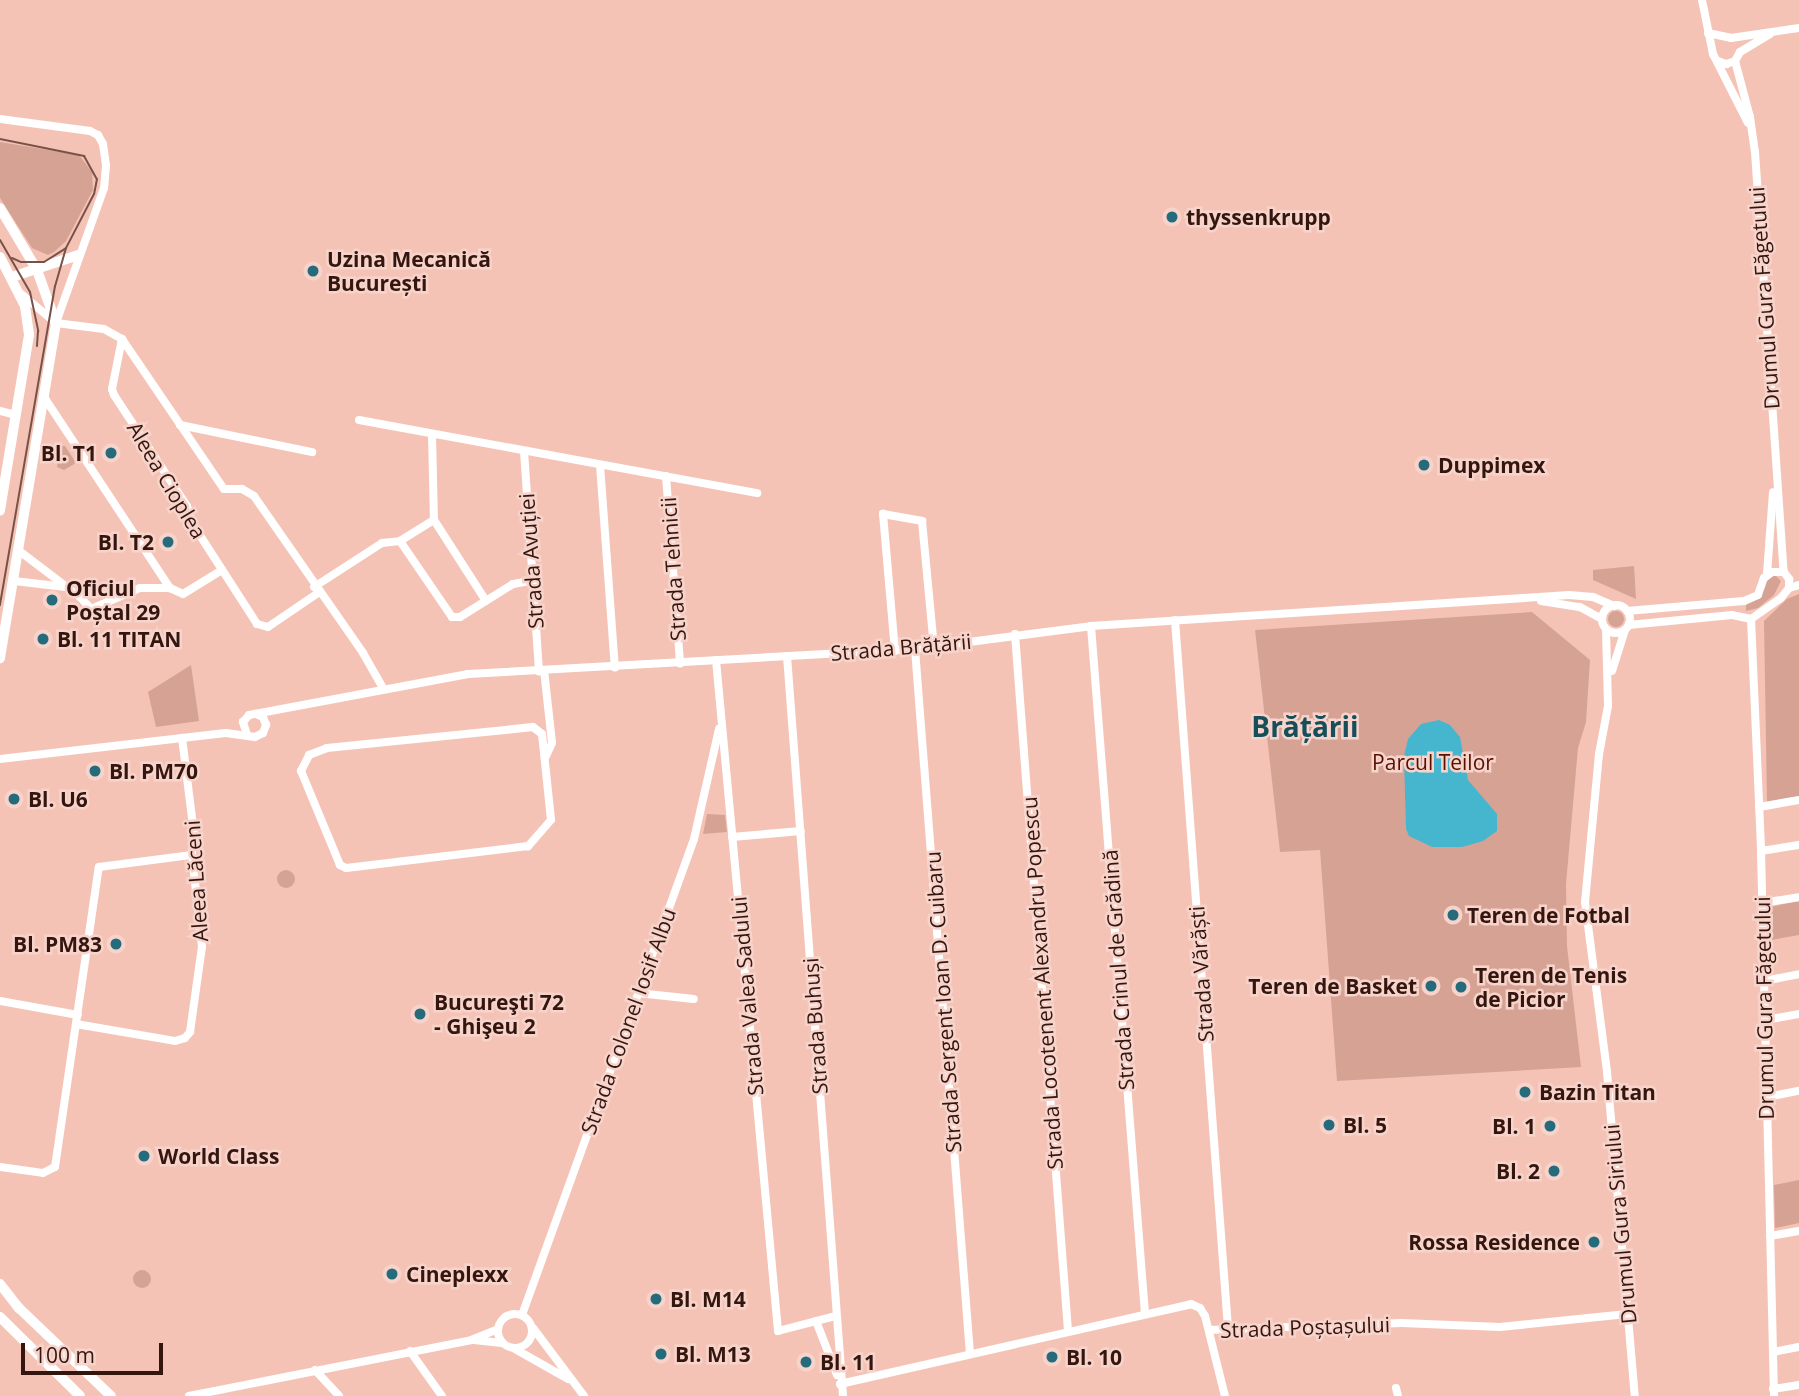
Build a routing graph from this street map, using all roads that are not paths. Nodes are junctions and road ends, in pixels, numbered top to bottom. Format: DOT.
graph roads {
  1 [pos="1703,1"];
  2 [pos="1799,28"];
  3 [pos="1776,31"];
  4 [pos="1708,33"];
  5 [pos="1726,38"];
  6 [pos="1714,46"];
  7 [pos="1740,52"];
  8 [pos="1718,61"];
  9 [pos="1735,61"];
  10 [pos="0,119"];
  11 [pos="1752,132"];
  12 [pos="0,208"];
  13 [pos="78,255"];
  14 [pos="0,257"];
  15 [pos="37,270"];
  16 [pos="12,277"];
  17 [pos="20,292"];
  18 [pos="56,323"];
  19 [pos="122,339"];
  20 [pos="44,397"];
  21 [pos="0,411"];
  22 [pos="16,415"];
  23 [pos="359,420"];
  24 [pos="180,425"];
  25 [pos="432,434"];
  26 [pos="524,450"];
  27 [pos="312,452"];
  28 [pos="1775,464"];
  29 [pos="600,465"];
  30 [pos="666,476"];
  31 [pos="757,493"];
  32 [pos="0,511"];
  33 [pos="434,520"];
  34 [pos="400,541"];
  35 [pos="18,550"];
  36 [pos="222,570"];
  37 [pos="1786,573"];
  38 [pos="1768,574"];
  39 [pos="1799,575"];
  40 [pos="14,581"];
  41 [pos="530,581"];
  42 [pos="1799,585"];
  43 [pos="67,587"];
  44 [pos="170,588"];
  45 [pos="1789,588"];
  46 [pos="316,590"];
  47 [pos="1517,598"];
  48 [pos="486,601"];
  49 [pos="1744,601"];
  50 [pos="1614,606"];
  51 [pos="1627,611"];
  52 [pos="1746,617"];
  53 [pos="1602,619"];
  54 [pos="1175,620"];
  55 [pos="1091,626"];
  56 [pos="1627,628"];
  57 [pos="1606,629"];
  58 [pos="1015,634"];
  59 [pos="934,647"];
  60 [pos="915,649"];
  61 [pos="895,651"];
  62 [pos="787,656"];
  63 [pos="0,658"];
  64 [pos="716,660"];
  65 [pos="680,663"];
  66 [pos="615,667"];
  67 [pos="542,670"];
  68 [pos="1610,677"];
  69 [pos="383,688"];
  70 [pos="287,706"];
  71 [pos="256,714"];
  72 [pos="243,722"];
  73 [pos="721,723"];
  74 [pos="266,724"];
  75 [pos="226,733"];
  76 [pos="247,735"];
  77 [pos="182,738"];
  78 [pos="545,758"];
  79 [pos="0,759"];
  80 [pos="1799,800"];
  81 [pos="1759,807"];
  82 [pos="802,831"];
  83 [pos="732,837"];
  84 [pos="1799,845"];
  85 [pos="1761,851"];
  86 [pos="192,855"];
  87 [pos="1799,897"];
  88 [pos="1762,903"];
  89 [pos="1799,974"];
  90 [pos="1764,981"];
  91 [pos="638,993"];
  92 [pos="694,999"];
  93 [pos="0,1001"];
  94 [pos="1799,1014"];
  95 [pos="77,1019"];
  96 [pos="1765,1020"];
  97 [pos="1799,1091"];
  98 [pos="1767,1097"];
  99 [pos="0,1167"];
  100 [pos="1799,1231"];
  101 [pos="1770,1236"];
  102 [pos="0,1284"];
  103 [pos="1145,1314"];
  104 [pos="1627,1314"];
  105 [pos="522,1315"];
  106 [pos="835,1316"];
  107 [pos="0,1317"];
  108 [pos="816,1321"];
  109 [pos="532,1327"];
  110 [pos="498,1329"];
  111 [pos="1228,1329"];
  112 [pos="1209,1330"];
  113 [pos="1068,1331"];
  114 [pos="471,1340"];
  115 [pos="502,1343"];
  116 [pos="1799,1347"];
  117 [pos="513,1349"];
  118 [pos="410,1351"];
  119 [pos="1773,1352"];
  120 [pos="970,1354"];
  121 [pos="315,1370"];
  122 [pos="570,1381"];
  123 [pos="840,1384"];
  124 [pos="1799,1384"];
  125 [pos="220,1393"];
  126 [pos="1774,1393"];
  127 [pos="80,1396"];
  128 [pos="111,1396"];
  129 [pos="189,1396"];
  130 [pos="339,1396"];
  131 [pos="442,1396"];
  132 [pos="584,1396"];
  133 [pos="843,1396"];
  134 [pos="1225,1396"];
  135 [pos="1635,1396"];
  1 -- 4 [label="street"];
  2 -- 3 [label="street"];
  3 -- 5 [label="street"];
  3 -- 7 [label="street"];
  4 -- 5 [label="street"];
  4 -- 6 [label="street"];
  5 -- 6 [label="street"];
  5 -- 7 [label="street"];
  6 -- 8 [label="street"];
  7 -- 9 [label="street"];
  8 -- 9 [label="street"];
  8 -- 11 [label="street, Drumul Gura Făgetului"];
  9 -- 11 [label="street, Drumul Gura Făgetului"];
  10 -- 13 [label="street"];
  11 -- 28 [label="street, Drumul Gura Făgetului"];
  12 -- 15 [label="main road"];
  13 -- 15 [label="main road"];
  13 -- 18 [label="street"];
  14 -- 16 [label="main road"];
  15 -- 16 [label="main road"];
  15 -- 18 [label="main road"];
  16 -- 17 [label="main road"];
  17 -- 18 [label="street"];
  17 -- 22 [label="main road"];
  18 -- 19 [label="street"];
  18 -- 20 [label="main road"];
  19 -- 24 [label="street"];
  19 -- 36 [label="street, Aleea Cioplea"];
  20 -- 35 [label="main road"];
  20 -- 44 [label="street"];
  21 -- 22 [label="street"];
  22 -- 32 [label="main road"];
  23 -- 25 [label="street"];
  24 -- 27 [label="street, Aleea Cioplea"];
  24 -- 46 [label="street"];
  25 -- 26 [label="street"];
  25 -- 33 [label="street"];
  26 -- 29 [label="street"];
  26 -- 41 [label="street, Strada Avuției"];
  28 -- 37 [label="street, Drumul Gura Făgetului"];
  28 -- 38 [label="street, Drumul Gura Făgetului"];
  29 -- 30 [label="street"];
  29 -- 66 [label="street"];
  30 -- 31 [label="street"];
  30 -- 65 [label="street, Strada Tehnicii"];
  33 -- 34 [label="street, Aleea Cioplea"];
  33 -- 48 [label="street"];
  34 -- 46 [label="street, Aleea Cioplea"];
  34 -- 48 [label="street"];
  35 -- 40 [label="main road"];
  35 -- 43 [label="street"];
  36 -- 44 [label="street"];
  36 -- 46 [label="street, Aleea Cioplea"];
  37 -- 38 [label="street"];
  37 -- 39 [label="street"];
  37 -- 45 [label="street, Drumul Gura Făgetului"];
  38 -- 49 [label="street"];
  40 -- 43 [label="street"];
  40 -- 63 [label="main road"];
  41 -- 48 [label="street"];
  41 -- 67 [label="street, Strada Avuției"];
  42 -- 45 [label="street"];
  43 -- 44 [label="street"];
  45 -- 52 [label="street"];
  46 -- 69 [label="street"];
  47 -- 50 [label="street, Strada Brățării"];
  47 -- 53 [label="street, Strada Brățării"];
  47 -- 54 [label="street, Strada Brățării"];
  49 -- 51 [label="street"];
  49 -- 52 [label="street, Drumul Gura Făgetului"];
  50 -- 51 [label="street"];
  50 -- 53 [label="street"];
  51 -- 56 [label="street"];
  52 -- 56 [label="street"];
  52 -- 81 [label="street, Drumul Gura Făgetului"];
  53 -- 57 [label="street"];
  54 -- 55 [label="street, Strada Brățării"];
  54 -- 111 [label="street, Strada Vărăști"];
  55 -- 58 [label="street, Strada Brățării"];
  55 -- 103 [label="street, Strada Crinul de Grădină"];
  56 -- 57 [label="street"];
  56 -- 68 [label="street, Drumul Gura Siriului"];
  57 -- 68 [label="street, Drumul Gura Siriului"];
  58 -- 59 [label="street, Strada Brățării"];
  58 -- 113 [label="street, Strada Locotenent Alexandru Popescu"];
  59 -- 60 [label="street, Strada Brățării"];
  59 -- 61 [label="street"];
  60 -- 61 [label="street, Strada Brățării"];
  60 -- 120 [label="street, Strada Sergent Ioan D. Cuibaru"];
  61 -- 62 [label="street, Strada Brățării"];
  62 -- 64 [label="street, Strada Brățării"];
  62 -- 82 [label="street, Strada Buhuși"];
  64 -- 65 [label="street, Strada Brățării"];
  64 -- 73 [label="street, Strada Valea Sadului"];
  65 -- 66 [label="street, Strada Brățării"];
  66 -- 67 [label="street, Strada Brățării"];
  67 -- 69 [label="street, Strada Brățării"];
  67 -- 78 [label="street, Strada Avuției"];
  68 -- 104 [label="street, Drumul Gura Siriului"];
  69 -- 70 [label="street, Strada Brățării"];
  70 -- 71 [label="street, Strada Brățării"];
  70 -- 74 [label="street, Strada Brățării"];
  71 -- 72 [label="street"];
  71 -- 74 [label="street"];
  72 -- 75 [label="street"];
  72 -- 76 [label="street"];
  73 -- 83 [label="street, Strada Valea Sadului"];
  73 -- 91 [label="street, Strada Colonel Iosif Albu"];
  74 -- 76 [label="street"];
  75 -- 76 [label="street"];
  75 -- 77 [label="street"];
  77 -- 79 [label="street"];
  77 -- 86 [label="street, Aleea Lăceni"];
  78 -- 78 [label="street, Strada Avuției"];
  80 -- 81 [label="street"];
  81 -- 85 [label="street, Drumul Gura Făgetului"];
  82 -- 83 [label="street"];
  82 -- 106 [label="street, Strada Buhuși"];
  83 -- 108 [label="street, Strada Valea Sadului"];
  84 -- 85 [label="street"];
  85 -- 88 [label="street, Drumul Gura Făgetului"];
  86 -- 95 [label="street"];
  86 -- 95 [label="street, Aleea Lăceni"];
  87 -- 88 [label="street"];
  88 -- 90 [label="street, Drumul Gura Făgetului"];
  89 -- 90 [label="street"];
  90 -- 96 [label="street, Drumul Gura Făgetului"];
  91 -- 92 [label="street"];
  91 -- 105 [label="street, Strada Colonel Iosif Albu"];
  93 -- 95 [label="street, Aleea Lăceni"];
  94 -- 96 [label="street"];
  95 -- 99 [label="street"];
  96 -- 98 [label="street, Drumul Gura Făgetului"];
  97 -- 98 [label="street"];
  98 -- 101 [label="street, Drumul Gura Făgetului"];
  100 -- 101 [label="street"];
  101 -- 119 [label="street, Drumul Gura Făgetului"];
  102 -- 128 [label="main road"];
  103 -- 112 [label="street, Strada Poștașului"];
  103 -- 113 [label="street, Strada Poștașului"];
  104 -- 111 [label="street, Strada Poștașului"];
  104 -- 135 [label="street, Drumul Gura Siriului"];
  105 -- 109 [label="street"];
  105 -- 110 [label="street"];
  106 -- 108 [label="street"];
  106 -- 123 [label="street, Strada Buhuși"];
  107 -- 127 [label="main road"];
  108 -- 123 [label="street"];
  109 -- 117 [label="street"];
  109 -- 122 [label="street"];
  110 -- 114 [label="street"];
  110 -- 115 [label="street"];
  111 -- 112 [label="street, Strada Poștașului"];
  112 -- 134 [label="street"];
  113 -- 120 [label="street, Strada Poștașului"];
  114 -- 115 [label="street"];
  114 -- 118 [label="street"];
  115 -- 117 [label="street"];
  116 -- 119 [label="street"];
  117 -- 122 [label="street"];
  118 -- 121 [label="street"];
  118 -- 131 [label="street"];
  119 -- 126 [label="street, Drumul Gura Făgetului"];
  120 -- 123 [label="street, Strada Poștașului"];
  121 -- 125 [label="street"];
  121 -- 130 [label="street"];
  122 -- 132 [label="street"];
  123 -- 133 [label="street, Strada Buhuși"];
  124 -- 126 [label="street"];
  125 -- 129 [label="street"];
}
